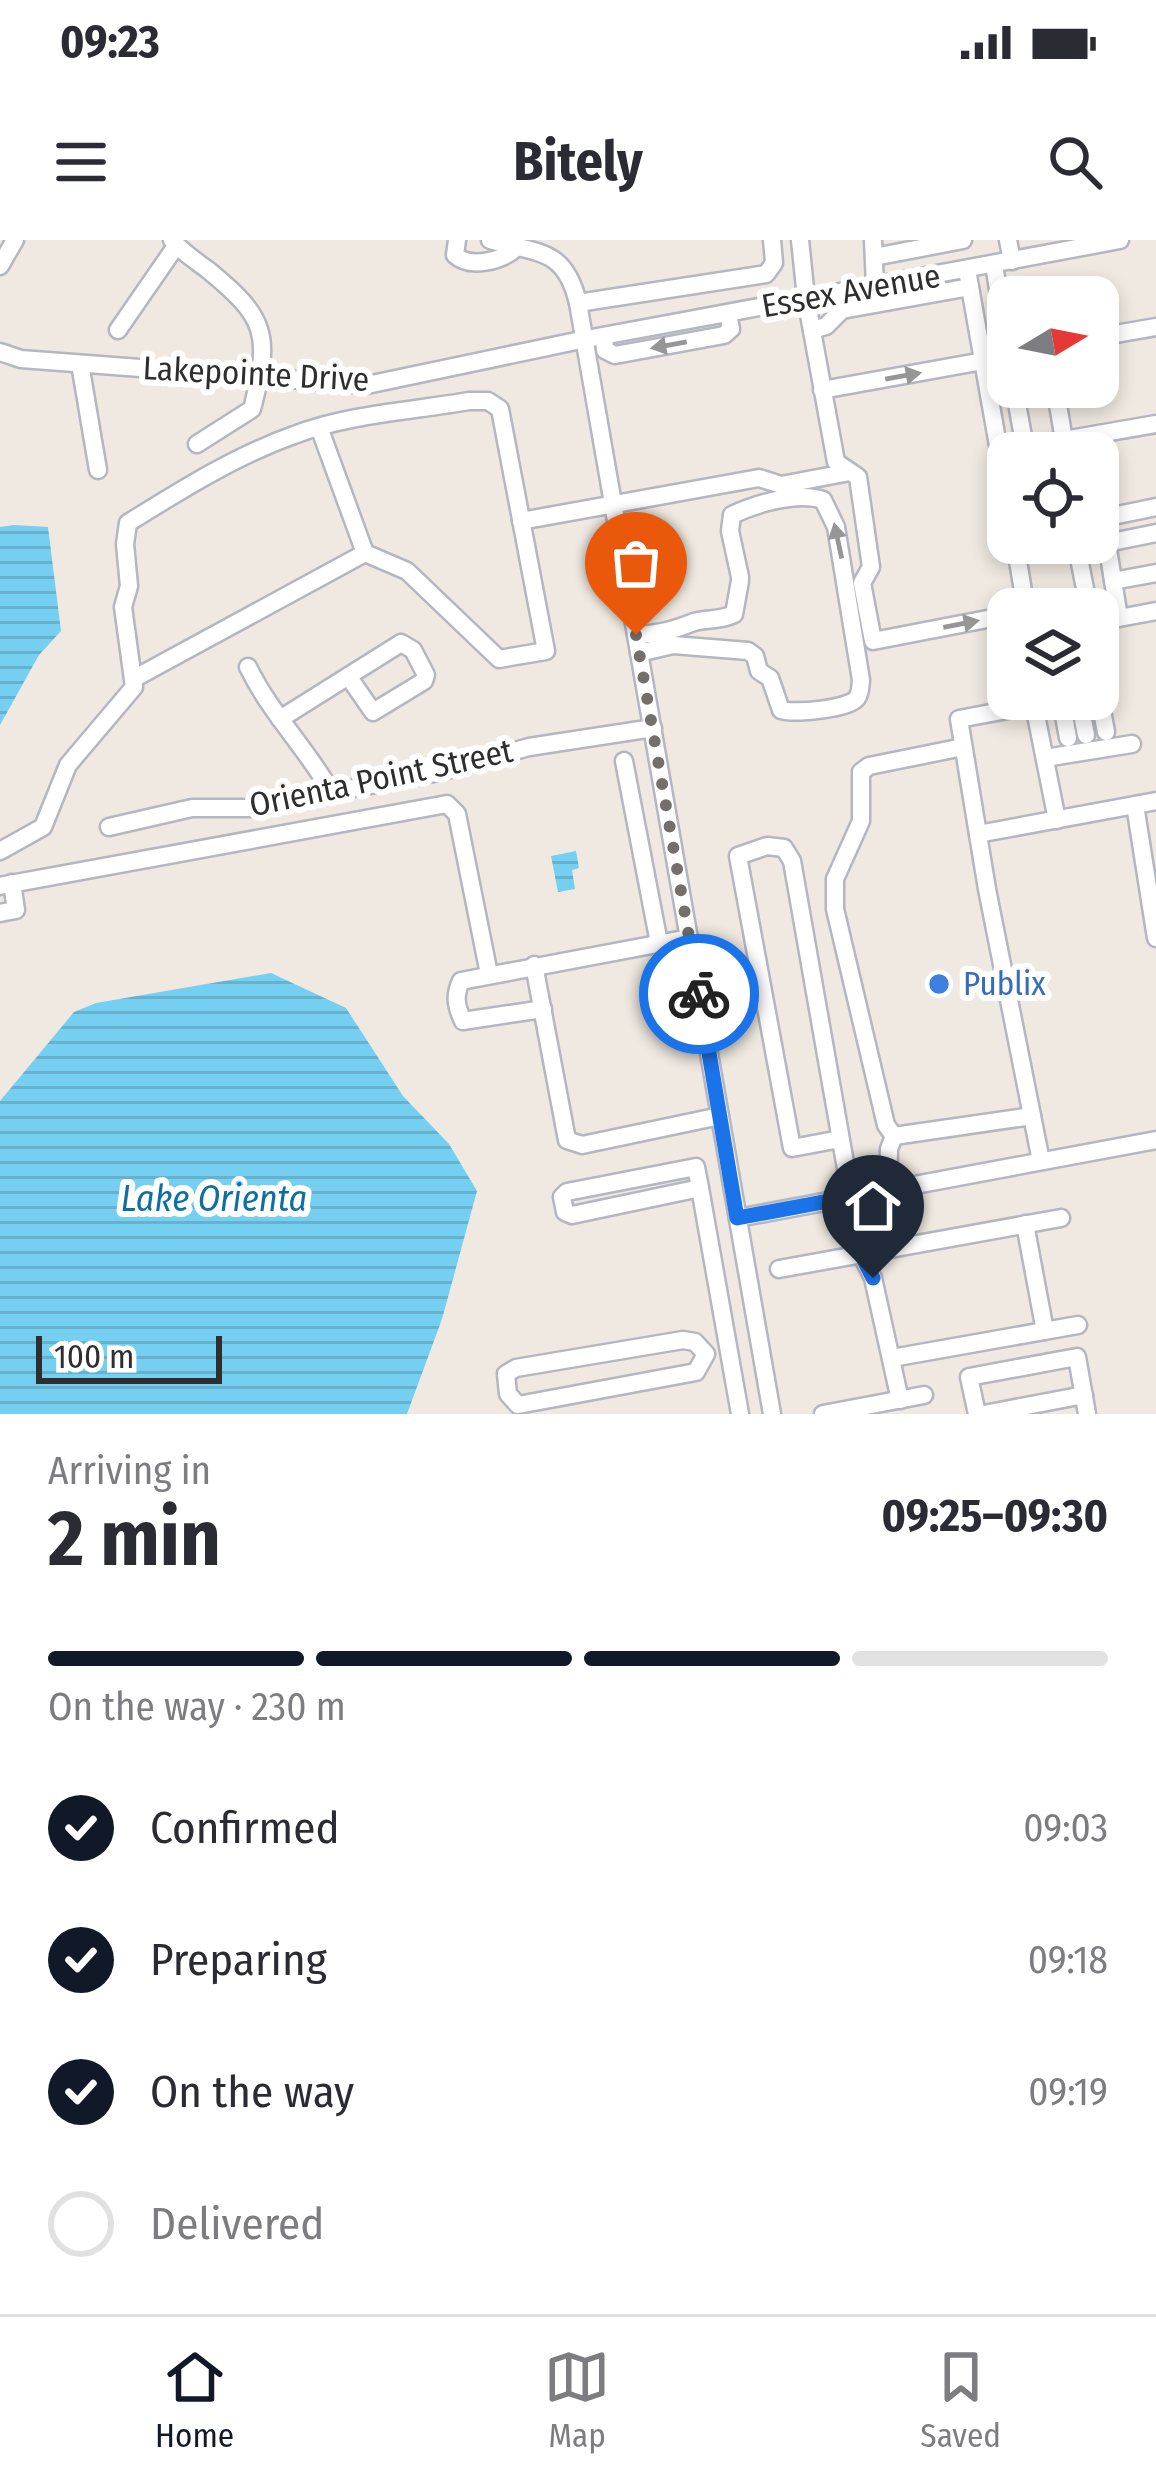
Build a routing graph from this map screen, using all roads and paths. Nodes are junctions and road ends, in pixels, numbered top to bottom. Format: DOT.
graph roads {
  1 [pos="15,240"];
  2 [pos="457,240"];
  3 [pos="490,240"];
  4 [pos="772,240"];
  5 [pos="800,240"];
  6 [pos="963,240"];
  7 [pos="1008,240"];
  8 [pos="1120,240"];
  9 [pos="174,243"];
  10 [pos="1057,246"];
  11 [pos="516,248"];
  12 [pos="873,248"];
  13 [pos="1003,263"];
  14 [pos="0,266"];
  15 [pos="1001,276"];
  16 [pos="968,279"];
  17 [pos="875,286"];
  18 [pos="806,298"];
  19 [pos="578,304"];
  20 [pos="1156,327"];
  21 [pos="812,329"];
  22 [pos="118,330"];
  23 [pos="1119,333"];
  24 [pos="581,340"];
  25 [pos="0,352"];
  26 [pos="983,361"];
  27 [pos="80,364"];
  28 [pos="260,376"];
  29 [pos="822,390"];
  30 [pos="1156,424"];
  31 [pos="319,427"];
  32 [pos="996,432"];
  33 [pos="1119,433"];
  34 [pos="197,444"];
  35 [pos="843,467"];
  36 [pos="98,470"];
  37 [pos="612,506"];
  38 [pos="1156,507"];
  39 [pos="1119,515"];
  40 [pos="521,521"];
  41 [pos="1156,533"];
  42 [pos="1119,541"];
  43 [pos="365,553"];
  44 [pos="1110,564"];
  45 [pos="1156,573"];
  46 [pos="1113,581"];
  47 [pos="1156,611"];
  48 [pos="987,618"];
  49 [pos="693,622"];
  50 [pos="637,644"];
  51 [pos="698,650"];
  52 [pos="248,667"];
  53 [pos="348,676"];
  54 [pos="135,679"];
  55 [pos="280,719"];
  56 [pos="1073,720"];
  57 [pos="653,728"];
  58 [pos="1079,731"];
  59 [pos="1132,744"];
  60 [pos="963,747"];
  61 [pos="1045,758"];
  62 [pos="624,761"];
  63 [pos="330,790"];
  64 [pos="1156,801"];
  65 [pos="1135,805"];
  66 [pos="1058,820"];
  67 [pos="109,827"];
  68 [pos="978,834"];
  69 [pos="0,851"];
  70 [pos="6,885"];
  71 [pos="0,913"];
  72 [pos="689,938"];
  73 [pos="1156,938"];
  74 [pos="659,943"];
  75 [pos="534,965"];
  76 [pos="489,974"];
  77 [pos="542,1009"];
  78 [pos="720,1116"];
  79 [pos="1032,1116"];
  80 [pos="894,1136"];
  81 [pos="840,1139"];
  82 [pos="1156,1140"];
  83 [pos="1041,1161"];
  84 [pos="700,1188"];
  85 [pos="888,1190"];
  86 [pos="850,1197"];
  87 [pos="737,1218"];
  88 [pos="1060,1218"];
  89 [pos="1025,1224"];
  90 [pos="861,1254"];
  91 [pos="779,1269"];
  92 [pos="1078,1324"];
  93 [pos="1045,1331"];
  94 [pos="760,1344"];
  95 [pos="727,1350"];
  96 [pos="706,1354"];
  97 [pos="892,1358"];
  98 [pos="924,1395"];
  99 [pos="1084,1395"];
  100 [pos="900,1400"];
  101 [pos="740,1414"];
  102 [pos="772,1414"];
  103 [pos="823,1414"];
  104 [pos="981,1414"];
  105 [pos="1088,1414"];
  1 -- 14 [label="street"];
  2 -- 11 [label="street"];
  3 -- 11 [label="street"];
  4 -- 19 [label="street"];
  5 -- 18 [label="street"];
  6 -- 12 [label="street"];
  7 -- 13 [label="street"];
  8 -- 10 [label="street, Essex Avenue"];
  9 -- 22 [label="street"];
  9 -- 28 [label="street"];
  10 -- 13 [label="street, Essex Avenue"];
  11 -- 19 [label="street"];
  12 -- 17 [label="street"];
  13 -- 15 [label="street"];
  13 -- 16 [label="street, Essex Avenue"];
  16 -- 17 [label="street, Essex Avenue"];
  16 -- 21 [label="street"];
  16 -- 26 [label="street"];
  17 -- 18 [label="street, Essex Avenue"];
  18 -- 21 [label="street"];
  18 -- 24 [label="street, Essex Avenue"];
  19 -- 24 [label="street"];
  20 -- 23 [label="street"];
  21 -- 29 [label="street"];
  24 -- 28 [label="street, Lakepointe Drive"];
  24 -- 37 [label="street"];
  25 -- 27 [label="street, Lakepointe Drive"];
  29 -- 26 [label="street, one-way"];
  26 -- 32 [label="street"];
  27 -- 28 [label="street, Lakepointe Drive"];
  27 -- 36 [label="street"];
  28 -- 34 [label="street"];
  29 -- 35 [label="street"];
  30 -- 33 [label="street"];
  31 -- 40 [label="street"];
  31 -- 43 [label="street"];
  31 -- 54 [label="street"];
  35 -- 37 [label="street"];
  35 -- 48 [label="street, one-way"];
  37 -- 40 [label="street"];
  37 -- 50 [label="street"];
  38 -- 39 [label="street"];
  40 -- 43 [label="street"];
  41 -- 42 [label="street"];
  43 -- 54 [label="street"];
  44 -- 46 [label="street"];
  45 -- 46 [label="street"];
  46 -- 47 [label="street"];
  49 -- 50 [label="street"];
  49 -- 51 [label="street"];
  51 -- 49 [label="street, one-way"];
  50 -- 51 [label="street"];
  50 -- 57 [label="street"];
  52 -- 55 [label="street"];
  53 -- 53 [label="street"];
  53 -- 55 [label="street"];
  54 -- 69 [label="street"];
  55 -- 63 [label="street"];
  56 -- 58 [label="street"];
  57 -- 63 [label="street, Orienta Point Street"];
  57 -- 72 [label="street"];
  59 -- 61 [label="street"];
  60 -- 61 [label="street"];
  60 -- 68 [label="street"];
  60 -- 80 [label="street"];
  61 -- 66 [label="street"];
  62 -- 74 [label="street"];
  63 -- 67 [label="street, Orienta Point Street"];
  64 -- 65 [label="street"];
  65 -- 66 [label="street"];
  65 -- 73 [label="street"];
  66 -- 68 [label="street"];
  68 -- 79 [label="street"];
  70 -- 71 [label="street"];
  70 -- 76 [label="street"];
  72 -- 74 [label="street"];
  72 -- 78 [label="street"];
  74 -- 75 [label="street"];
  75 -- 76 [label="street"];
  75 -- 77 [label="street"];
  76 -- 77 [label="street"];
  77 -- 78 [label="street"];
  78 -- 87 [label="street"];
  79 -- 80 [label="street"];
  79 -- 83 [label="street"];
  80 -- 85 [label="street"];
  81 -- 81 [label="street"];
  81 -- 86 [label="street"];
  82 -- 83 [label="street"];
  83 -- 85 [label="street"];
  84 -- 84 [label="street"];
  84 -- 95 [label="street"];
  85 -- 86 [label="street"];
  86 -- 87 [label="street"];
  86 -- 90 [label="street"];
  87 -- 94 [label="street"];
  88 -- 89 [label="street"];
  89 -- 90 [label="street"];
  89 -- 93 [label="street"];
  90 -- 91 [label="street"];
  90 -- 97 [label="street"];
  92 -- 93 [label="street"];
  93 -- 97 [label="street"];
  94 -- 95 [label="street"];
  94 -- 102 [label="street"];
  95 -- 96 [label="street"];
  95 -- 101 [label="street"];
  96 -- 96 [label="street"];
  97 -- 100 [label="street"];
  98 -- 100 [label="street"];
  99 -- 104 [label="street"];
  99 -- 104 [label="street"];
  99 -- 105 [label="street"];
  100 -- 103 [label="street"];
}
